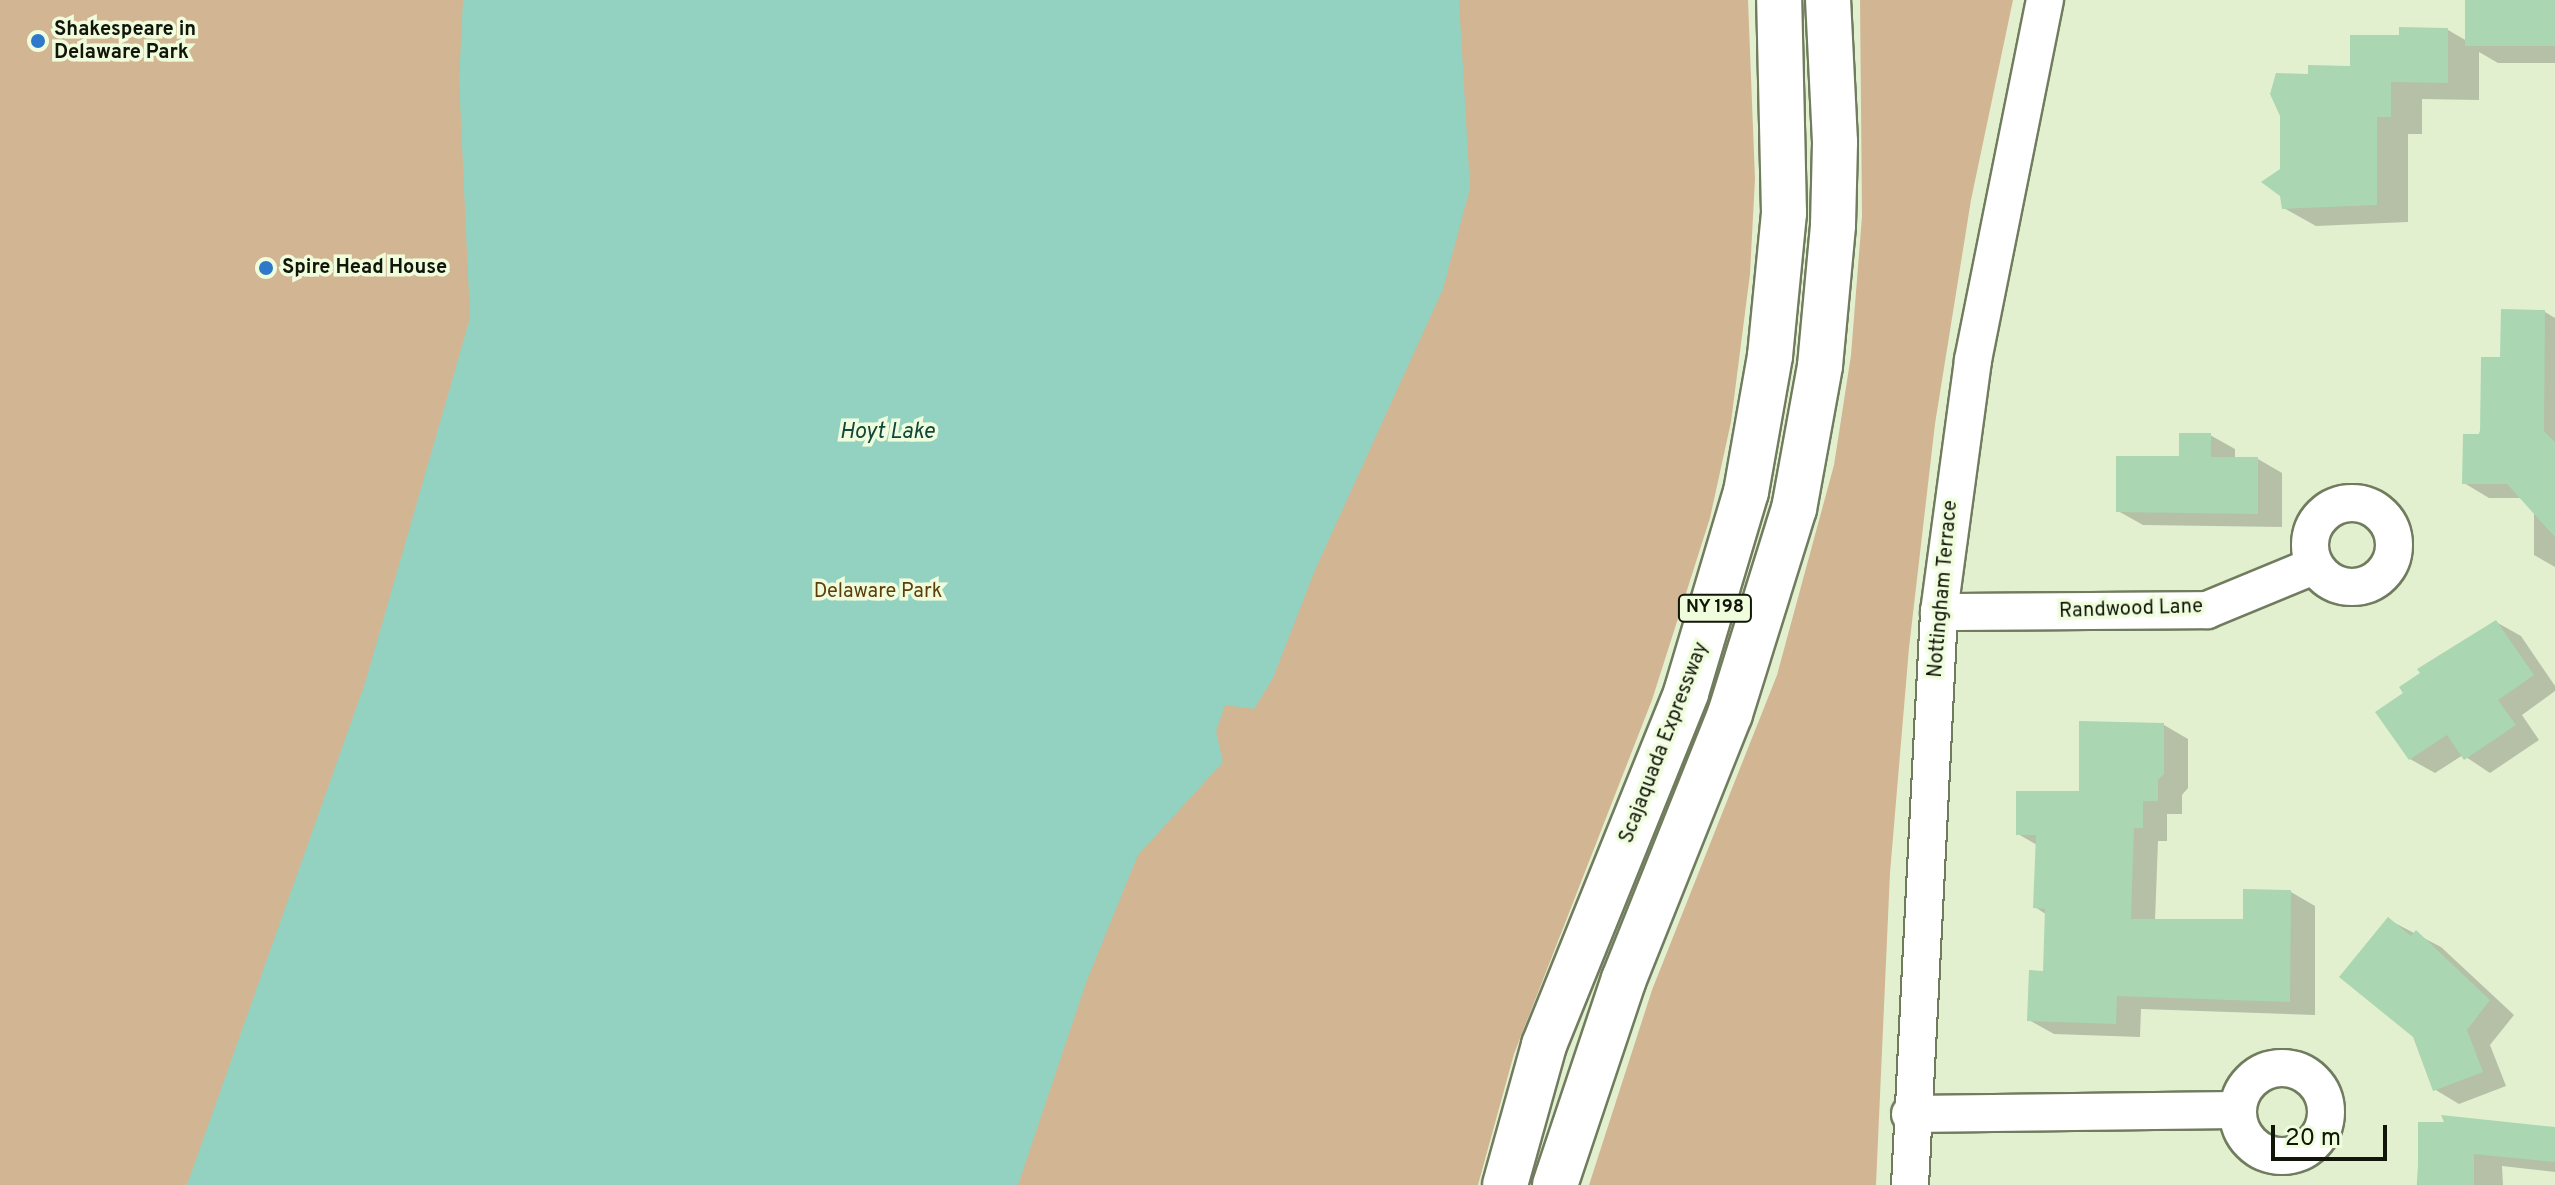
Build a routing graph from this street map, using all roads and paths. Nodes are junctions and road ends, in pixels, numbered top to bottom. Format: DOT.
graph roads {
  1 [pos="1779,0"];
  2 [pos="1828,0"];
  3 [pos="2045,0"];
  4 [pos="2314,566"];
  5 [pos="1939,612"];
  6 [pos="2238,1110"];
  7 [pos="1910,1114"];
  8 [pos="1505,1185"];
  9 [pos="1555,1185"];
  10 [pos="1910,1185"];
  1 -- 8 [label="highway, Scajaquada Expressway / NY 198"];
  2 -- 9 [label="highway, NY 198"];
  3 -- 5 [label="street, Nottingham Terrace"];
  4 -- 5 [label="street, Randwood Lane"];
  5 -- 7 [label="street, Nottingham Terrace"];
  6 -- 7 [label="street"];
  7 -- 10 [label="street, Nottingham Terrace"];
}
